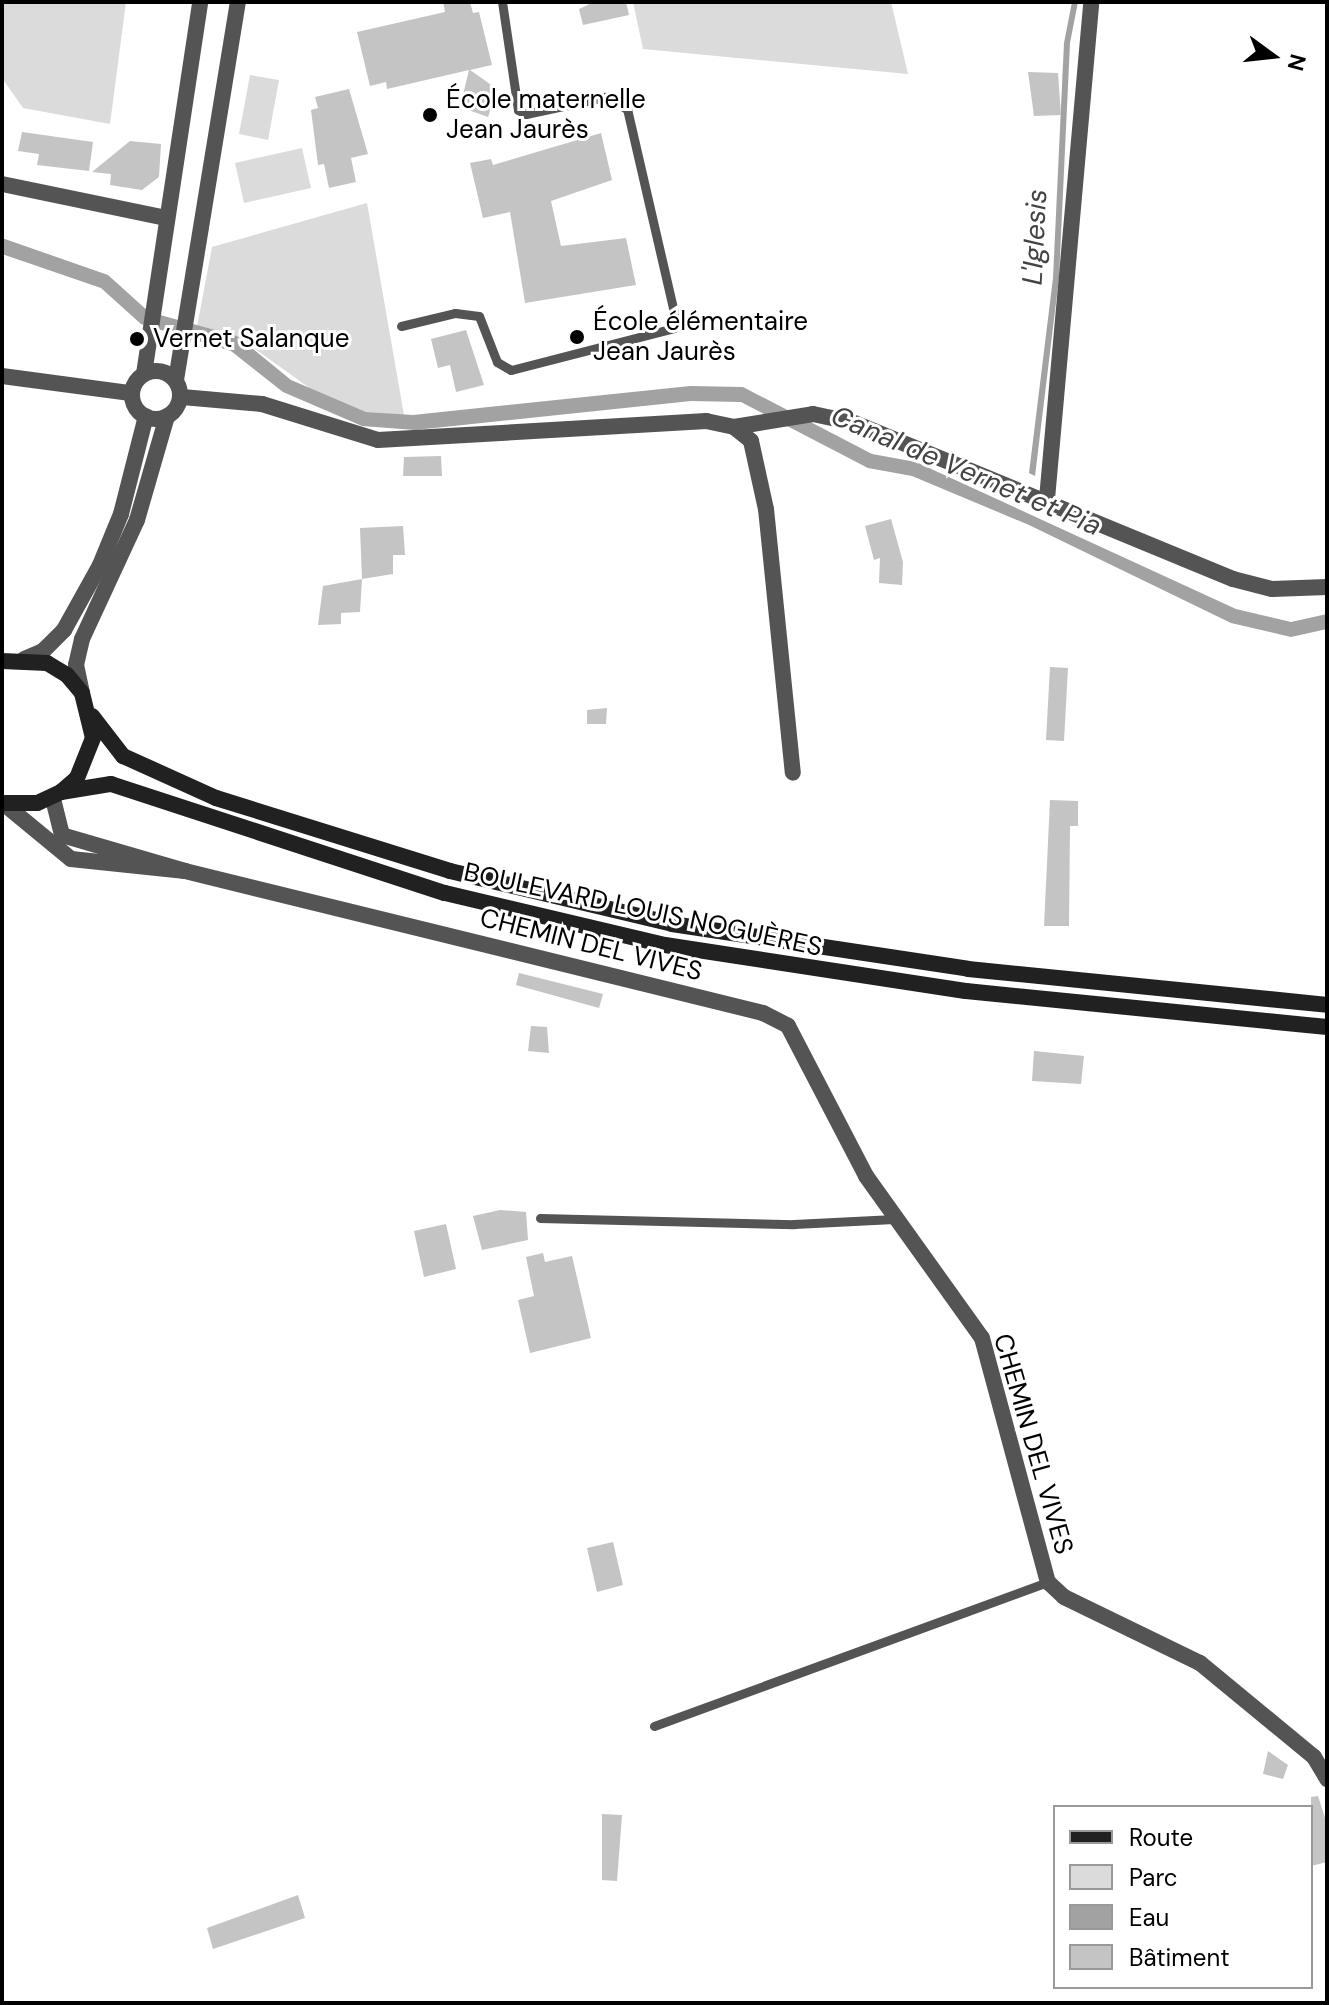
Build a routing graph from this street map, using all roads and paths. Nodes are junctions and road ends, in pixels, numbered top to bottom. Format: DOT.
graph roads {
  1 [pos="200,2"];
  2 [pos="238,2"];
  3 [pos="502,2"];
  4 [pos="1091,2"];
  5 [pos="2,184"];
  6 [pos="166,218"];
  7 [pos="401,326"];
  8 [pos="144,374"];
  9 [pos="2,376"];
  10 [pos="176,380"];
  11 [pos="129,393"];
  12 [pos="182,397"];
  13 [pos="146,416"];
  14 [pos="167,416"];
  15 [pos="734,427"];
  16 [pos="1047,499"];
  17 [pos="1327,587"];
  18 [pos="24,659"];
  19 [pos="2,661"];
  20 [pos="82,693"];
  21 [pos="92,716"];
  22 [pos="793,773"];
  23 [pos="57,795"];
  24 [pos="2,803"];
  25 [pos="185,871"];
  26 [pos="1327,1005"];
  27 [pos="1327,1027"];
  28 [pos="540,1218"];
  29 [pos="894,1219"];
  30 [pos="1048,1582"];
  31 [pos="654,1726"];
  32 [pos="1327,1779"];
  1 -- 6 [label="street"];
  2 -- 10 [label="street"];
  3 -- 7 [label="lane"];
  4 -- 16 [label="street"];
  5 -- 6 [label="street"];
  6 -- 8 [label="street"];
  8 -- 10 [label="street"];
  8 -- 11 [label="street"];
  9 -- 11 [label="street"];
  10 -- 12 [label="street"];
  11 -- 13 [label="street"];
  12 -- 14 [label="street"];
  12 -- 15 [label="street"];
  13 -- 14 [label="street"];
  13 -- 18 [label="street"];
  14 -- 20 [label="street"];
  15 -- 16 [label="street"];
  15 -- 22 [label="street"];
  16 -- 17 [label="street"];
  18 -- 19 [label="main road"];
  18 -- 20 [label="main road"];
  20 -- 21 [label="main road"];
  21 -- 23 [label="main road"];
  21 -- 26 [label="main road, BOULEVARD LOUIS NOGUÈRES"];
  23 -- 24 [label="main road, BOULEVARD LOUIS NOGUÈRES"];
  23 -- 25 [label="street, CHEMIN DEL VIVES"];
  23 -- 27 [label="main road, BOULEVARD LOUIS NOGUÈRES"];
  24 -- 25 [label="street, CHEMIN DEL VIVES"];
  25 -- 29 [label="street, CHEMIN DEL VIVES"];
  28 -- 29 [label="lane"];
  29 -- 30 [label="street, CHEMIN DEL VIVES"];
  30 -- 31 [label="lane"];
  30 -- 32 [label="street, CHEMIN DEL VIVES"];
}
